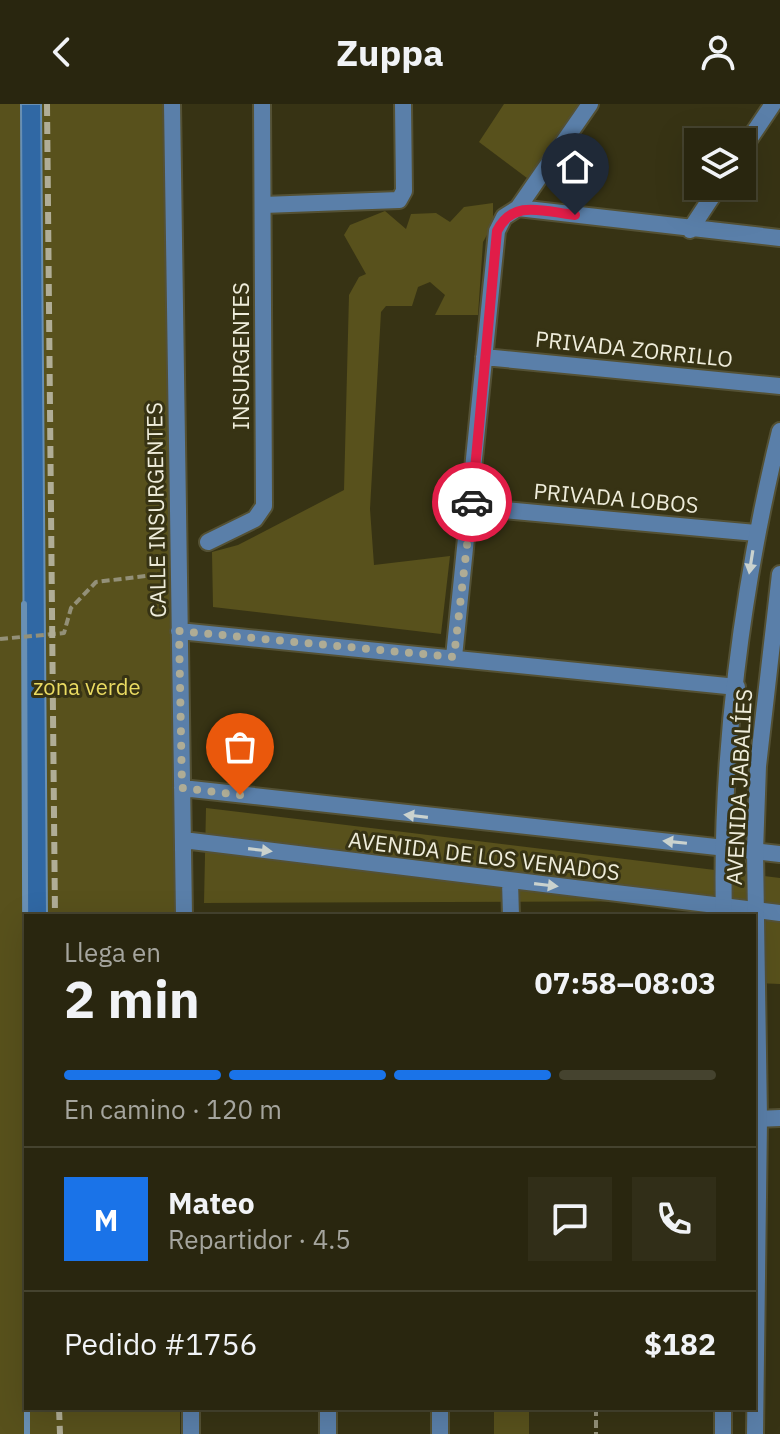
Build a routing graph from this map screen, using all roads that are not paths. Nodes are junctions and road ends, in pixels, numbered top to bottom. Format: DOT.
graph roads {
  1 [pos="172,104"];
  2 [pos="262,104"];
  3 [pos="590,104"];
  4 [pos="773,104"];
  5 [pos="404,106"];
  6 [pos="756,129"];
  7 [pos="710,200"];
  8 [pos="263,205"];
  9 [pos="518,208"];
  10 [pos="690,230"];
  11 [pos="780,238"];
  12 [pos="484,357"];
  13 [pos="780,386"];
  14 [pos="780,431"];
  15 [pos="471,507"];
  16 [pos="756,533"];
  17 [pos="208,542"];
  18 [pos="780,574"];
  19 [pos="179,631"];
  20 [pos="454,657"];
  21 [pos="737,687"];
  22 [pos="182,788"];
  23 [pos="183,840"];
  24 [pos="722,846"];
  25 [pos="755,851"];
  26 [pos="780,854"];
  27 [pos="510,881"];
  28 [pos="754,910"];
  29 [pos="724,912"];
  30 [pos="780,913"];
  31 [pos="184,914"];
  32 [pos="511,914"];
  33 [pos="754,914"];
  34 [pos="756,1060"];
  35 [pos="780,1118"];
  36 [pos="759,1119"];
  37 [pos="756,1355"];
  38 [pos="191,1410"];
  39 [pos="328,1410"];
  40 [pos="440,1410"];
  41 [pos="723,1410"];
  42 [pos="755,1410"];
  43 [pos="191,1434"];
  44 [pos="328,1434"];
  45 [pos="440,1434"];
  46 [pos="723,1434"];
  47 [pos="755,1434"];
  1 -- 19 [label="street, CALLE INSURGENTES"];
  2 -- 8 [label="street, INSURGENTES"];
  3 -- 9 [label="street"];
  4 -- 6 [label="street"];
  5 -- 8 [label="street"];
  7 -- 10 [label="street"];
  8 -- 17 [label="street, INSURGENTES"];
  9 -- 10 [label="street"];
  9 -- 12 [label="street"];
  10 -- 11 [label="street"];
  12 -- 13 [label="street, PRIVADA ZORRILLO"];
  12 -- 15 [label="street"];
  14 -- 16 [label="street, AVENIDA JABALÍES"];
  15 -- 16 [label="street, PRIVADA LOBOS"];
  15 -- 20 [label="street"];
  16 -- 21 [label="street, AVENIDA JABALÍES, one-way"];
  18 -- 25 [label="street, AVENIDA JABALÍES"];
  19 -- 20 [label="street"];
  19 -- 22 [label="street, CALLE INSURGENTES"];
  20 -- 21 [label="street"];
  21 -- 24 [label="street, AVENIDA JABALÍES"];
  22 -- 23 [label="street, CALLE INSURGENTES"];
  24 -- 22 [label="street, AVENIDA DE LOS VENADOS, one-way"];
  23 -- 27 [label="street, AVENIDA DE LOS VENADOS, one-way"];
  23 -- 31 [label="street, CALLE INSURGENTES"];
  24 -- 25 [label="street, AVENIDA DE LOS VENADOS"];
  24 -- 29 [label="street, AVENIDA JABALÍES"];
  25 -- 26 [label="street, AVENIDA DE LOS VENADOS"];
  25 -- 28 [label="street, AVENIDA JABALÍES"];
  27 -- 29 [label="street, AVENIDA DE LOS VENADOS, one-way"];
  27 -- 32 [label="street"];
  28 -- 29 [label="street, AVENIDA DE LOS VENADOS"];
  28 -- 30 [label="street, AVENIDA DE LOS VENADOS"];
  28 -- 33 [label="street, AVENIDA JABALÍES"];
  34 -- 36 [label="street, AVENIDA JABALÍES"];
  35 -- 36 [label="street"];
  36 -- 37 [label="street, AVENIDA JABALÍES"];
  38 -- 43 [label="street"];
  39 -- 44 [label="street"];
  40 -- 45 [label="street"];
  41 -- 46 [label="street"];
  42 -- 47 [label="street, AVENIDA JABALÍES"];
}
